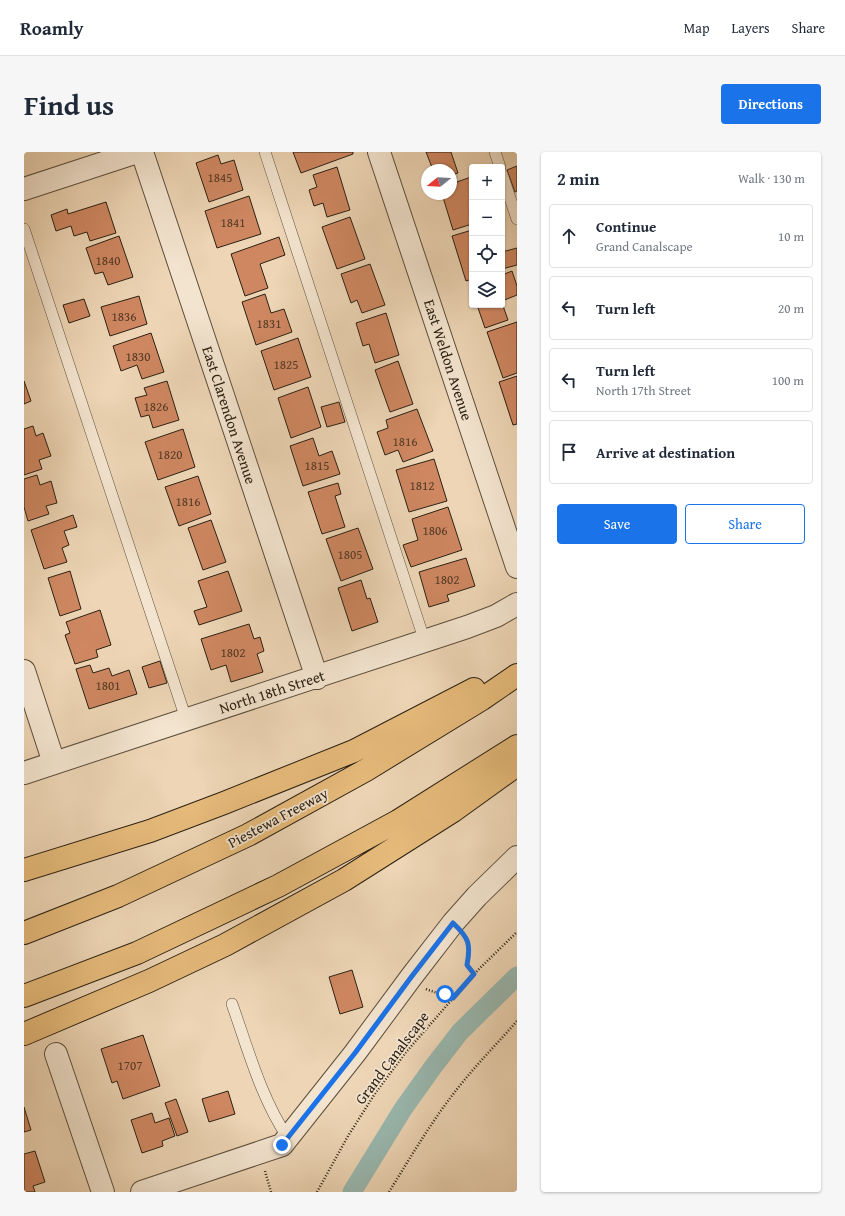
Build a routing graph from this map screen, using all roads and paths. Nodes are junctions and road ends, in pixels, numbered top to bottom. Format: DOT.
graph roads {
  1 [pos="137,152"];
  2 [pos="142,152"];
  3 [pos="265,152"];
  4 [pos="379,152"];
  5 [pos="494,152"];
  6 [pos="499,164"];
  7 [pos="505,183"];
  8 [pos="24,189"];
  9 [pos="517,219"];
  10 [pos="24,229"];
  11 [pos="517,568"];
  12 [pos="517,604"];
  13 [pos="425,642"];
  14 [pos="517,668"];
  15 [pos="24,671"];
  16 [pos="517,675"];
  17 [pos="317,678"];
  18 [pos="186,719"];
  19 [pos="517,746"];
  20 [pos="54,763"];
  21 [pos="517,765"];
  22 [pos="24,773"];
  23 [pos="517,857"];
  24 [pos="24,870"];
  25 [pos="453,923"];
  26 [pos="517,932"];
  27 [pos="24,934"];
  28 [pos="474,974"];
  29 [pos="423,986"];
  30 [pos="24,996"];
  31 [pos="453,998"];
  32 [pos="232,1004"];
  33 [pos="517,1021"];
  34 [pos="24,1034"];
  35 [pos="56,1054"];
  36 [pos="288,1138"];
  37 [pos="264,1168"];
  38 [pos="103,1192"];
  39 [pos="142,1192"];
  40 [pos="271,1192"];
  41 [pos="317,1192"];
  42 [pos="389,1192"];
  1 -- 8 [label="street"];
  2 -- 17 [label="street, East Clarendon Avenue"];
  3 -- 13 [label="lane"];
  4 -- 11 [label="street, East Weldon Avenue"];
  5 -- 6 [label="lane"];
  7 -- 9 [label="lane"];
  10 -- 18 [label="lane"];
  12 -- 13 [label="street, North 18th Street"];
  13 -- 17 [label="street, North 18th Street"];
  14 -- 24 [label="highway"];
  15 -- 20 [label="street"];
  16 -- 27 [label="highway, Piestewa Freeway"];
  17 -- 18 [label="street, North 18th Street"];
  18 -- 20 [label="street, North 18th Street"];
  19 -- 30 [label="highway"];
  20 -- 22 [label="street, North 18th Street"];
  21 -- 34 [label="highway"];
  23 -- 25 [label="street"];
  25 -- 28 [label="path"];
  25 -- 36 [label="street"];
  26 -- 28 [label="path, Grand Canalscape"];
  28 -- 31 [label="path, Grand Canalscape"];
  29 -- 31 [label="path"];
  31 -- 41 [label="path, Grand Canalscape"];
  32 -- 36 [label="lane"];
  33 -- 42 [label="path"];
  35 -- 38 [label="street"];
  36 -- 39 [label="street"];
  37 -- 40 [label="path"];
}
